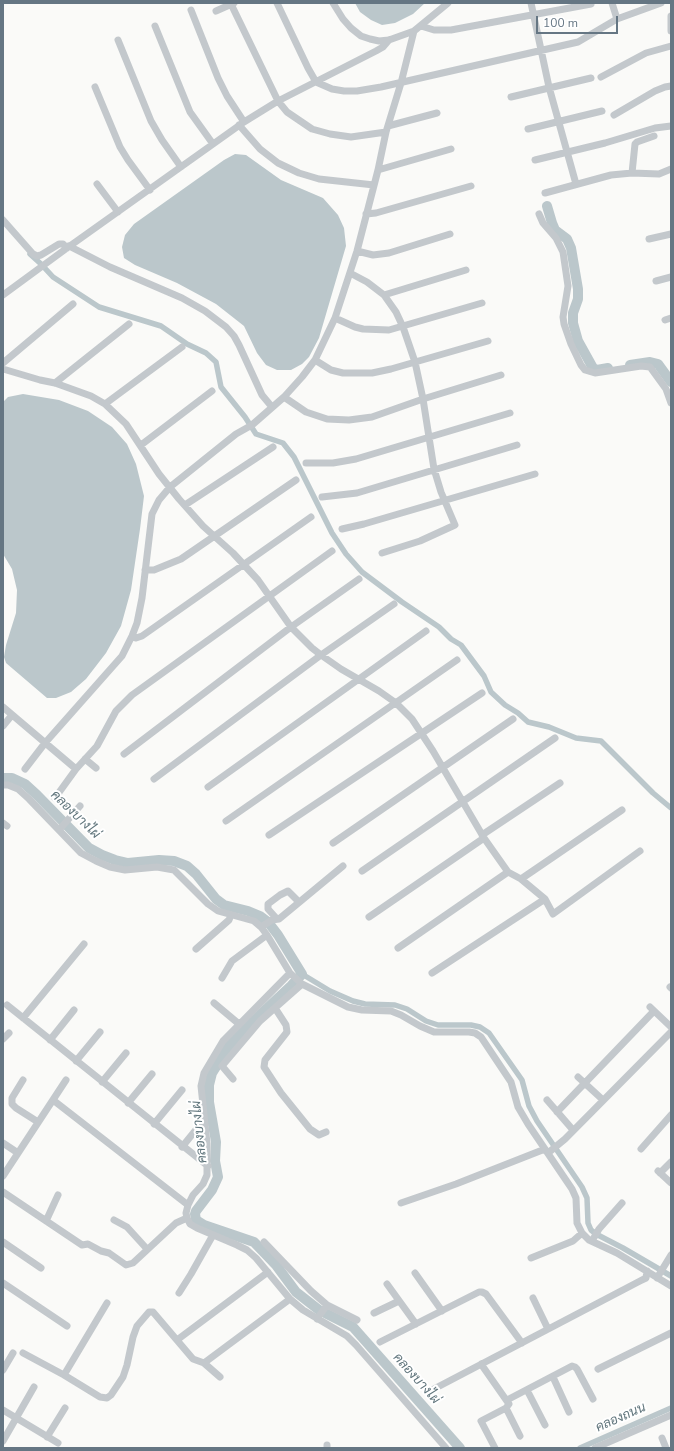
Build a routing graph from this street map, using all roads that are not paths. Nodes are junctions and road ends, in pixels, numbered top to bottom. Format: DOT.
graph roads {
  1 [pos="277,3"];
  2 [pos="333,3"];
  3 [pos="448,3"];
  4 [pos="531,3"];
  5 [pos="612,3"];
  6 [pos="661,3"];
  7 [pos="233,4"];
  8 [pos="591,4"];
  9 [pos="191,10"];
  10 [pos="216,10"];
  11 [pos="533,14"];
  12 [pos="671,16"];
  13 [pos="617,19"];
  14 [pos="154,26"];
  15 [pos="421,26"];
  16 [pos="671,29"];
  17 [pos="414,31"];
  18 [pos="118,40"];
  19 [pos="389,40"];
  20 [pos="671,46"];
  21 [pos="541,52"];
  22 [pos="601,77"];
  23 [pos="591,78"];
  24 [pos="316,82"];
  25 [pos="401,83"];
  26 [pos="671,86"];
  27 [pos="95,87"];
  28 [pos="549,88"];
  29 [pos="511,97"];
  30 [pos="278,101"];
  31 [pos="602,111"];
  32 [pos="437,113"];
  33 [pos="614,115"];
  34 [pos="558,120"];
  35 [pos="242,124"];
  36 [pos="671,126"];
  37 [pos="387,129"];
  38 [pos="528,129"];
  39 [pos="654,136"];
  40 [pos="213,144"];
  41 [pos="451,149"];
  42 [pos="567,152"];
  43 [pos="535,160"];
  44 [pos="181,167"];
  45 [pos="671,169"];
  46 [pos="378,170"];
  47 [pos="632,173"];
  48 [pos="97,184"];
  49 [pos="576,184"];
  50 [pos="374,185"];
  51 [pos="471,186"];
  52 [pos="150,190"];
  53 [pos="545,193"];
  54 [pos="118,212"];
  55 [pos="366,214"];
  56 [pos="539,214"];
  57 [pos="3,220"];
  58 [pos="450,234"];
  59 [pos="671,234"];
  60 [pos="649,239"];
  61 [pos="68,247"];
  62 [pos="357,251"];
  63 [pos="466,270"];
  64 [pos="350,273"];
  65 [pos="671,277"];
  66 [pos="656,281"];
  67 [pos="3,295"];
  68 [pos="384,295"];
  69 [pos="482,303"];
  70 [pos="73,304"];
  71 [pos="335,318"];
  72 [pos="129,324"];
  73 [pos="403,327"];
  74 [pos="488,341"];
  75 [pos="182,347"];
  76 [pos="315,360"];
  77 [pos="415,362"];
  78 [pos="3,363"];
  79 [pos="3,369"];
  80 [pos="502,375"];
  81 [pos="55,383"];
  82 [pos="212,391"];
  83 [pos="284,397"];
  84 [pos="423,398"];
  85 [pos="671,403"];
  86 [pos="105,404"];
  87 [pos="272,407"];
  88 [pos="510,413"];
  89 [pos="430,437"];
  90 [pos="141,445"];
  91 [pos="517,445"];
  92 [pos="273,447"];
  93 [pos="306,463"];
  94 [pos="434,469"];
  95 [pos="535,474"];
  96 [pos="296,480"];
  97 [pos="170,487"];
  98 [pos="322,497"];
  99 [pos="444,500"];
  100 [pos="185,505"];
  101 [pos="311,517"];
  102 [pos="342,529"];
  103 [pos="214,536"];
  104 [pos="332,551"];
  105 [pos="382,553"];
  106 [pos="244,564"];
  107 [pos="145,570"];
  108 [pos="359,579"];
  109 [pos="269,596"];
  110 [pos="394,604"];
  111 [pos="291,627"];
  112 [pos="426,631"];
  113 [pos="132,636"];
  114 [pos="321,655"];
  115 [pos="458,660"];
  116 [pos="359,679"];
  117 [pos="482,693"];
  118 [pos="396,703"];
  119 [pos="3,707"];
  120 [pos="12,715"];
  121 [pos="513,719"];
  122 [pos="3,726"];
  123 [pos="422,733"];
  124 [pos="555,738"];
  125 [pos="45,743"];
  126 [pos="124,754"];
  127 [pos="85,759"];
  128 [pos="96,768"];
  129 [pos="443,768"];
  130 [pos="25,769"];
  131 [pos="76,769"];
  132 [pos="154,779"];
  133 [pos="560,782"];
  134 [pos="3,785"];
  135 [pos="208,787"];
  136 [pos="55,798"];
  137 [pos="463,801"];
  138 [pos="80,806"];
  139 [pos="622,810"];
  140 [pos="226,821"];
  141 [pos="60,830"];
  142 [pos="269,835"];
  143 [pos="483,837"];
  144 [pos="333,843"];
  145 [pos="640,851"];
  146 [pos="343,866"];
  147 [pos="362,871"];
  148 [pos="508,872"];
  149 [pos="521,880"];
  150 [pos="545,899"];
  151 [pos="299,902"];
  152 [pos="231,915"];
  153 [pos="369,917"];
  154 [pos="269,922"];
  155 [pos="267,935"];
  156 [pos="84,944"];
  157 [pos="398,948"];
  158 [pos="196,949"];
  159 [pos="432,973"];
  160 [pos="292,975"];
  161 [pos="222,978"];
  162 [pos="301,983"];
  163 [pos="214,1003"];
  164 [pos="8,1005"];
  165 [pos="275,1008"];
  166 [pos="74,1010"];
  167 [pos="23,1018"];
  168 [pos="239,1024"];
  169 [pos="671,1027"];
  170 [pos="100,1032"];
  171 [pos="671,1032"];
  172 [pos="8,1033"];
  173 [pos="3,1039"];
  174 [pos="50,1040"];
  175 [pos="126,1053"];
  176 [pos="76,1061"];
  177 [pos="152,1074"];
  178 [pos="578,1077"];
  179 [pos="233,1079"];
  180 [pos="23,1080"];
  181 [pos="66,1080"];
  182 [pos="102,1082"];
  183 [pos="585,1084"];
  184 [pos="182,1090"];
  185 [pos="53,1100"];
  186 [pos="547,1100"];
  187 [pos="603,1100"];
  188 [pos="128,1103"];
  189 [pos="557,1112"];
  190 [pos="671,1115"];
  191 [pos="38,1122"];
  192 [pos="154,1124"];
  193 [pos="668,1124"];
  194 [pos="199,1126"];
  195 [pos="573,1130"];
  196 [pos="326,1132"];
  197 [pos="3,1143"];
  198 [pos="182,1147"];
  199 [pos="641,1149"];
  200 [pos="548,1151"];
  201 [pos="18,1153"];
  202 [pos="671,1162"];
  203 [pos="208,1166"];
  204 [pos="3,1176"];
  205 [pos="671,1183"];
  206 [pos="3,1192"];
  207 [pos="58,1195"];
  208 [pos="401,1203"];
  209 [pos="622,1203"];
  210 [pos="188,1205"];
  211 [pos="187,1218"];
  212 [pos="46,1220"];
  213 [pos="114,1220"];
  214 [pos="582,1233"];
  215 [pos="213,1235"];
  216 [pos="594,1237"];
  217 [pos="3,1242"];
  218 [pos="264,1242"];
  219 [pos="147,1249"];
  220 [pos="531,1258"];
  221 [pos="670,1259"];
  222 [pos="41,1268"];
  223 [pos="647,1271"];
  224 [pos="268,1272"];
  225 [pos="415,1273"];
  226 [pos="660,1273"];
  227 [pos="3,1283"];
  228 [pos="387,1284"];
  229 [pos="671,1286"];
  230 [pos="179,1293"];
  231 [pos="533,1298"];
  232 [pos="290,1299"];
  233 [pos="399,1301"];
  234 [pos="107,1303"];
  235 [pos="326,1306"];
  236 [pos="442,1311"];
  237 [pos="374,1313"];
  238 [pos="318,1318"];
  239 [pos="357,1320"];
  240 [pos="416,1324"];
  241 [pos="67,1326"];
  242 [pos="548,1329"];
  243 [pos="671,1333"];
  244 [pos="178,1340"];
  245 [pos="380,1342"];
  246 [pos="522,1343"];
  247 [pos="13,1353"];
  248 [pos="23,1353"];
  249 [pos="204,1363"];
  250 [pos="481,1364"];
  251 [pos="598,1369"];
  252 [pos="3,1370"];
  253 [pos="64,1375"];
  254 [pos="220,1377"];
  255 [pos="553,1377"];
  256 [pos="34,1387"];
  257 [pos="527,1390"];
  258 [pos="430,1391"];
  259 [pos="593,1399"];
  260 [pos="507,1400"];
  261 [pos="64,1408"];
  262 [pos="506,1408"];
  263 [pos="3,1410"];
  264 [pos="569,1412"];
  265 [pos="671,1415"];
  266 [pos="16,1418"];
  267 [pos="545,1425"];
  268 [pos="520,1436"];
  269 [pos="47,1437"];
  270 [pos="662,1438"];
  271 [pos="3,1441"];
  272 [pos="58,1443"];
  273 [pos="446,1448"];
  274 [pos="495,1448"];
  275 [pos="595,1448"];
  276 [pos="666,1448"];
  1 -- 24 [label="street"];
  2 -- 19 [label="street"];
  3 -- 15 [label="street"];
  4 -- 11 [label="street"];
  5 -- 13 [label="street"];
  6 -- 13 [label="street"];
  7 -- 10 [label="street"];
  7 -- 30 [label="street"];
  8 -- 11 [label="street"];
  9 -- 35 [label="street"];
  11 -- 15 [label="street"];
  11 -- 21 [label="street"];
  12 -- 16 [label="street"];
  13 -- 21 [label="street"];
  14 -- 40 [label="street"];
  15 -- 17 [label="street"];
  17 -- 19 [label="street"];
  17 -- 25 [label="street"];
  18 -- 44 [label="street"];
  19 -- 24 [label="street"];
  20 -- 22 [label="street"];
  21 -- 25 [label="street"];
  21 -- 28 [label="street"];
  23 -- 28 [label="street"];
  24 -- 25 [label="street"];
  24 -- 30 [label="street"];
  25 -- 37 [label="street"];
  26 -- 33 [label="street"];
  27 -- 52 [label="street"];
  28 -- 29 [label="street"];
  28 -- 34 [label="street"];
  30 -- 35 [label="street"];
  30 -- 37 [label="street"];
  31 -- 34 [label="street"];
  32 -- 37 [label="street"];
  34 -- 38 [label="street"];
  34 -- 42 [label="street"];
  35 -- 40 [label="street"];
  35 -- 50 [label="street"];
  36 -- 42 [label="street"];
  37 -- 46 [label="street"];
  39 -- 47 [label="street"];
  40 -- 44 [label="street"];
  41 -- 46 [label="street"];
  42 -- 43 [label="street"];
  42 -- 49 [label="street"];
  44 -- 52 [label="street"];
  45 -- 47 [label="street"];
  46 -- 50 [label="street"];
  47 -- 49 [label="street"];
  48 -- 54 [label="street"];
  49 -- 53 [label="street"];
  50 -- 55 [label="street"];
  51 -- 55 [label="street"];
  52 -- 54 [label="street"];
  54 -- 61 [label="street"];
  55 -- 62 [label="street"];
  56 -- 85 [label="street"];
  57 -- 61 [label="street"];
  58 -- 62 [label="street"];
  59 -- 60 [label="street"];
  61 -- 67 [label="street"];
  61 -- 87 [label="street"];
  62 -- 64 [label="street"];
  63 -- 68 [label="street"];
  64 -- 68 [label="street"];
  64 -- 71 [label="street"];
  65 -- 66 [label="street"];
  68 -- 73 [label="street"];
  69 -- 73 [label="street"];
  70 -- 78 [label="street"];
  71 -- 73 [label="street"];
  71 -- 76 [label="street"];
  72 -- 81 [label="street"];
  73 -- 77 [label="street"];
  74 -- 77 [label="street"];
  75 -- 86 [label="street"];
  76 -- 77 [label="street"];
  76 -- 83 [label="street"];
  77 -- 84 [label="street"];
  79 -- 81 [label="street"];
  80 -- 84 [label="street"];
  81 -- 86 [label="street"];
  82 -- 90 [label="street"];
  83 -- 84 [label="street"];
  83 -- 87 [label="street"];
  84 -- 89 [label="street"];
  86 -- 90 [label="street"];
  87 -- 97 [label="street"];
  88 -- 89 [label="street"];
  89 -- 93 [label="street"];
  89 -- 94 [label="street"];
  90 -- 97 [label="street"];
  91 -- 94 [label="street"];
  92 -- 100 [label="street"];
  94 -- 98 [label="street"];
  94 -- 99 [label="street"];
  95 -- 99 [label="street"];
  96 -- 103 [label="street"];
  97 -- 100 [label="street"];
  97 -- 107 [label="street"];
  99 -- 102 [label="street"];
  99 -- 105 [label="street"];
  100 -- 103 [label="street"];
  101 -- 106 [label="street"];
  103 -- 106 [label="street"];
  103 -- 107 [label="street"];
  104 -- 109 [label="street"];
  106 -- 109 [label="street"];
  106 -- 113 [label="street"];
  107 -- 113 [label="street"];
  108 -- 111 [label="street"];
  109 -- 111 [label="street"];
  109 -- 127 [label="street"];
  110 -- 114 [label="street"];
  111 -- 114 [label="street"];
  111 -- 126 [label="street"];
  112 -- 116 [label="street"];
  113 -- 125 [label="street"];
  114 -- 116 [label="street"];
  114 -- 132 [label="street"];
  115 -- 118 [label="street"];
  116 -- 118 [label="street"];
  116 -- 135 [label="street"];
  117 -- 123 [label="street"];
  118 -- 123 [label="street"];
  118 -- 140 [label="street"];
  119 -- 120 [label="street"];
  120 -- 122 [label="street"];
  120 -- 125 [label="street"];
  121 -- 129 [label="street"];
  123 -- 129 [label="street"];
  123 -- 142 [label="street"];
  124 -- 137 [label="street"];
  125 -- 130 [label="street"];
  125 -- 131 [label="street"];
  127 -- 128 [label="street"];
  127 -- 131 [label="street"];
  129 -- 137 [label="street"];
  129 -- 144 [label="street"];
  131 -- 136 [label="street"];
  133 -- 143 [label="street"];
  134 -- 141 [label="street"];
  137 -- 143 [label="street"];
  137 -- 147 [label="street"];
  138 -- 141 [label="street"];
  139 -- 149 [label="street"];
  141 -- 152 [label="street"];
  143 -- 148 [label="street"];
  143 -- 153 [label="street"];
  145 -- 150 [label="street"];
  146 -- 151 [label="street"];
  148 -- 149 [label="street"];
  148 -- 157 [label="street"];
  149 -- 150 [label="street"];
  150 -- 159 [label="street"];
  151 -- 154 [label="street"];
  151 -- 154 [label="street"];
  152 -- 154 [label="street"];
  152 -- 158 [label="street"];
  154 -- 155 [label="street"];
  155 -- 160 [label="street"];
  155 -- 161 [label="street"];
  156 -- 167 [label="street"];
  160 -- 162 [label="street"];
  160 -- 168 [label="street"];
  162 -- 165 [label="street"];
  162 -- 200 [label="street"];
  163 -- 168 [label="street"];
  164 -- 167 [label="street"];
  165 -- 179 [label="street"];
  165 -- 196 [label="street"];
  166 -- 174 [label="street"];
  167 -- 174 [label="street"];
  168 -- 203 [label="street"];
  169 -- 183 [label="street"];
  170 -- 176 [label="street"];
  171 -- 187 [label="street"];
  172 -- 173 [label="street"];
  174 -- 176 [label="street"];
  175 -- 182 [label="street"];
  176 -- 182 [label="street"];
  177 -- 188 [label="street"];
  178 -- 183 [label="street"];
  180 -- 191 [label="street"];
  181 -- 185 [label="street"];
  182 -- 188 [label="street"];
  183 -- 187 [label="street"];
  183 -- 189 [label="street"];
  184 -- 192 [label="street"];
  185 -- 191 [label="street"];
  185 -- 210 [label="street"];
  186 -- 189 [label="street"];
  187 -- 195 [label="street"];
  188 -- 192 [label="street"];
  189 -- 195 [label="street"];
  190 -- 193 [label="street"];
  191 -- 201 [label="street"];
  192 -- 198 [label="street"];
  193 -- 199 [label="street"];
  194 -- 198 [label="street"];
  195 -- 200 [label="street"];
  197 -- 201 [label="street"];
  198 -- 203 [label="street"];
  200 -- 208 [label="street"];
  200 -- 214 [label="street"];
  201 -- 204 [label="street"];
  202 -- 205 [label="street"];
  203 -- 210 [label="street"];
  206 -- 212 [label="street"];
  207 -- 212 [label="street"];
  209 -- 216 [label="street"];
  210 -- 211 [label="street"];
  211 -- 215 [label="street"];
  211 -- 219 [label="street"];
  212 -- 219 [label="street"];
  213 -- 219 [label="street"];
  214 -- 216 [label="street"];
  214 -- 220 [label="street"];
  215 -- 224 [label="street"];
  215 -- 230 [label="street"];
  216 -- 223 [label="street"];
  217 -- 222 [label="street"];
  218 -- 235 [label="street"];
  221 -- 226 [label="street"];
  223 -- 226 [label="street"];
  223 -- 242 [label="street"];
  224 -- 232 [label="street"];
  224 -- 244 [label="street"];
  225 -- 236 [label="street"];
  226 -- 229 [label="street"];
  227 -- 241 [label="street"];
  228 -- 233 [label="street"];
  231 -- 242 [label="street"];
  232 -- 238 [label="street"];
  232 -- 249 [label="street"];
  233 -- 237 [label="street"];
  233 -- 240 [label="street"];
  234 -- 253 [label="street"];
  235 -- 238 [label="street"];
  235 -- 239 [label="street"];
  236 -- 240 [label="street"];
  236 -- 246 [label="street"];
  238 -- 273 [label="street"];
  240 -- 245 [label="street"];
  242 -- 246 [label="street"];
  243 -- 251 [label="street"];
  244 -- 249 [label="street"];
  244 -- 253 [label="street"];
  246 -- 250 [label="street"];
  247 -- 252 [label="street"];
  248 -- 253 [label="street"];
  249 -- 254 [label="street"];
  250 -- 258 [label="street"];
  250 -- 260 [label="street"];
  255 -- 257 [label="street"];
  255 -- 259 [label="street"];
  255 -- 264 [label="street"];
  256 -- 266 [label="street"];
  257 -- 260 [label="street"];
  257 -- 267 [label="street"];
  260 -- 262 [label="street"];
  261 -- 269 [label="street"];
  262 -- 268 [label="street"];
  262 -- 274 [label="street"];
  263 -- 266 [label="street"];
  265 -- 275 [label="street"];
  266 -- 269 [label="street"];
  266 -- 271 [label="street"];
  269 -- 272 [label="street"];
  270 -- 276 [label="street"];
}
